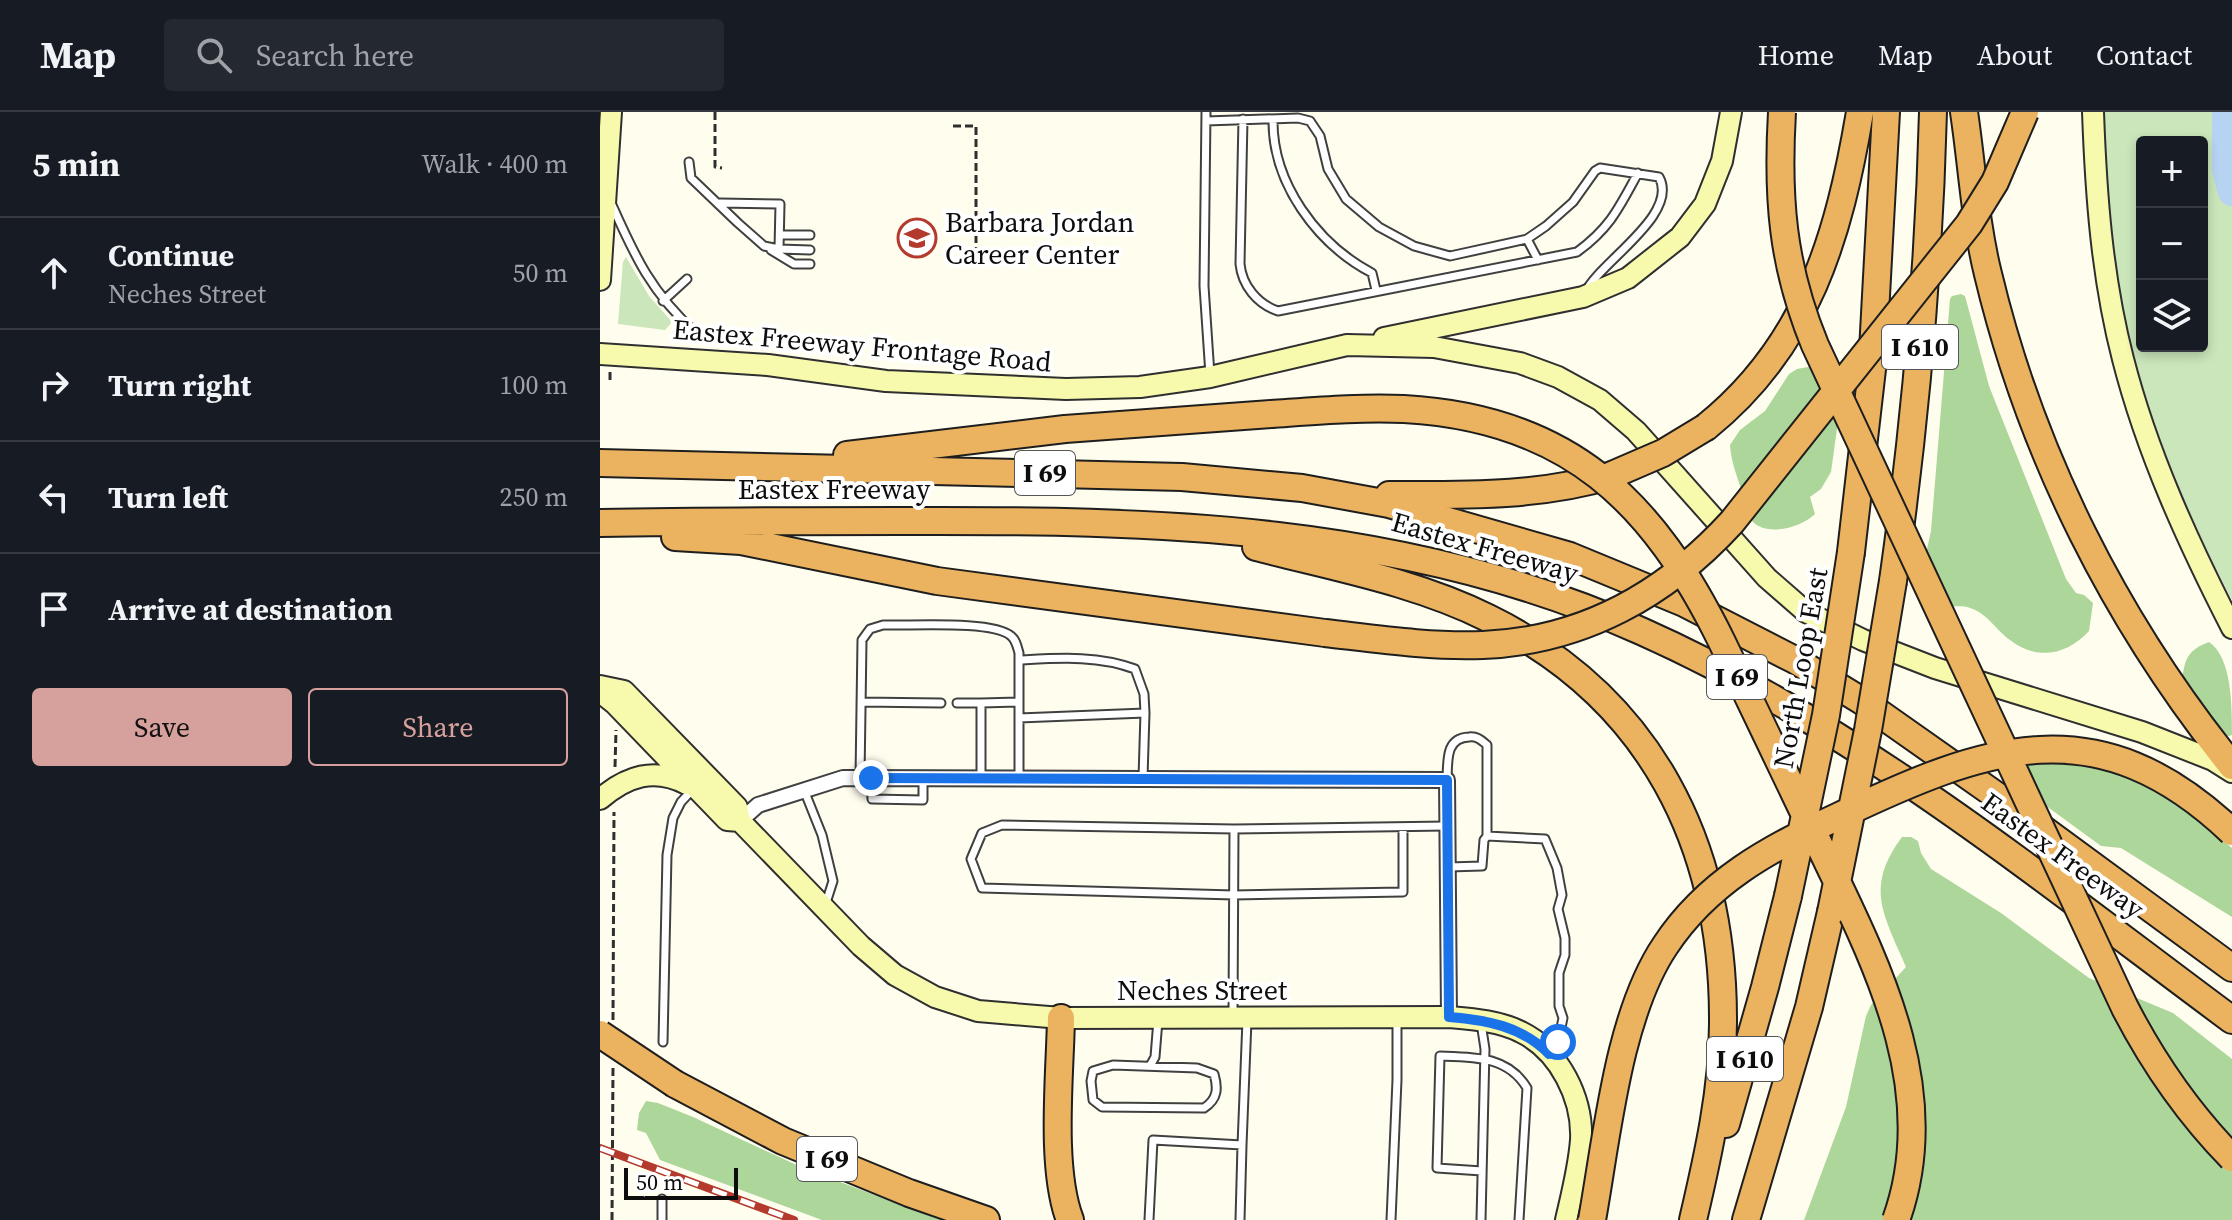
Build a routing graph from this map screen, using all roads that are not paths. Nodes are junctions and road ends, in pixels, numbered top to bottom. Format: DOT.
graph roads {
  1 [pos="611,112"];
  2 [pos="1731,112"];
  3 [pos="1782,112"];
  4 [pos="1860,112"];
  5 [pos="1886,112"];
  6 [pos="1933,112"];
  7 [pos="1964,112"];
  8 [pos="2025,112"];
  9 [pos="2093,112"];
  10 [pos="1206,117"];
  11 [pos="1243,119"];
  12 [pos="1273,119"];
  13 [pos="605,142"];
  14 [pos="689,162"];
  15 [pos="1638,173"];
  16 [pos="606,192"];
  17 [pos="720,203"];
  18 [pos="780,235"];
  19 [pos="810,235"];
  20 [pos="1527,239"];
  21 [pos="770,248"];
  22 [pos="779,249"];
  23 [pos="810,250"];
  24 [pos="1450,256"];
  25 [pos="1538,260"];
  26 [pos="810,264"];
  27 [pos="1454,275"];
  28 [pos="687,279"];
  29 [pos="600,280"];
  30 [pos="1376,290"];
  31 [pos="1583,297"];
  32 [pos="663,301"];
  33 [pos="695,332"];
  34 [pos="1347,345"];
  35 [pos="600,354"];
  36 [pos="1210,377"];
  37 [pos="600,463"];
  38 [pos="748,467"];
  39 [pos="1341,494"];
  40 [pos="600,523"];
  41 [pos="1159,526"];
  42 [pos="600,531"];
  43 [pos="2232,628"];
  44 [pos="1019,660"];
  45 [pos="600,689"];
  46 [pos="861,702"];
  47 [pos="1019,702"];
  48 [pos="941,703"];
  49 [pos="957,703"];
  50 [pos="981,703"];
  51 [pos="1145,713"];
  52 [pos="1019,718"];
  53 [pos="2232,769"];
  54 [pos="865,778"];
  55 [pos="923,778"];
  56 [pos="981,778"];
  57 [pos="1019,778"];
  58 [pos="1143,779"];
  59 [pos="1447,780"];
  60 [pos="694,788"];
  61 [pos="804,790"];
  62 [pos="607,806"];
  63 [pos="740,821"];
  64 [pos="1447,826"];
  65 [pos="1403,827"];
  66 [pos="1234,829"];
  67 [pos="2232,832"];
  68 [pos="1487,836"];
  69 [pos="1448,867"];
  70 [pos="1234,895"];
  71 [pos="825,908"];
  72 [pos="2232,968"];
  73 [pos="1397,1017"];
  74 [pos="1449,1017"];
  75 [pos="1061,1018"];
  76 [pos="1158,1018"];
  77 [pos="1240,1018"];
  78 [pos="1480,1020"];
  79 [pos="2232,1020"];
  80 [pos="606,1033"];
  81 [pos="663,1042"];
  82 [pos="1549,1054"];
  83 [pos="1485,1058"];
  84 [pos="1150,1066"];
  85 [pos="1242,1145"];
  86 [pos="2232,1158"];
  87 [pos="1482,1171"];
  88 [pos="662,1199"];
  89 [pos="662,1220"];
  90 [pos="986,1220"];
  91 [pos="1070,1220"];
  92 [pos="1149,1220"];
  93 [pos="1240,1220"];
  94 [pos="1391,1220"];
  95 [pos="1481,1220"];
  96 [pos="1519,1220"];
  97 [pos="1566,1220"];
  98 [pos="1592,1220"];
  99 [pos="1694,1220"];
  100 [pos="1746,1220"];
  101 [pos="1896,1220"];
  1 -- 13 [label="main road"];
  2 -- 31 [label="main road"];
  3 -- 86 [label="highway, bridge"];
  4 -- 39 [label="highway, bridge"];
  5 -- 99 [label="highway, North Loop East / I 610, bridge"];
  6 -- 100 [label="highway, I 610, bridge"];
  7 -- 53 [label="highway"];
  8 -- 42 [label="highway, bridge"];
  9 -- 43 [label="main road"];
  10 -- 11 [label="lane"];
  10 -- 36 [label="lane"];
  11 -- 12 [label="lane"];
  11 -- 30 [label="lane"];
  12 -- 24 [label="lane"];
  12 -- 30 [label="lane"];
  13 -- 16 [label="main road"];
  14 -- 17 [label="lane"];
  15 -- 20 [label="lane"];
  15 -- 25 [label="lane"];
  15 -- 31 [label="lane"];
  16 -- 29 [label="main road"];
  16 -- 32 [label="lane"];
  17 -- 18 [label="lane"];
  17 -- 21 [label="lane"];
  18 -- 19 [label="lane"];
  18 -- 22 [label="lane"];
  20 -- 24 [label="lane"];
  20 -- 25 [label="lane"];
  21 -- 22 [label="lane"];
  21 -- 26 [label="lane"];
  22 -- 23 [label="lane"];
  24 -- 27 [label="lane"];
  25 -- 27 [label="lane"];
  27 -- 30 [label="lane"];
  28 -- 32 [label="lane"];
  31 -- 34 [label="main road"];
  32 -- 33 [label="lane"];
  34 -- 36 [label="main road, Eastex Freeway Frontage Road"];
  34 -- 53 [label="main road, Eastex Freeway Frontage Road"];
  35 -- 36 [label="main road, Eastex Freeway Frontage Road"];
  37 -- 38 [label="highway, Eastex Freeway / I 69"];
  38 -- 39 [label="highway, Eastex Freeway / I 69"];
  38 -- 101 [label="highway, bridge"];
  39 -- 72 [label="highway, Eastex Freeway / I 69"];
  40 -- 41 [label="highway, Eastex Freeway / I 69"];
  41 -- 79 [label="highway, Eastex Freeway / I 69"];
  41 -- 99 [label="highway"];
  44 -- 46 [label="lane"];
  44 -- 47 [label="lane"];
  44 -- 51 [label="lane"];
  45 -- 60 [label="main road, Neches Street"];
  45 -- 63 [label="main road, Neches Street"];
  46 -- 48 [label="lane"];
  46 -- 54 [label="lane"];
  47 -- 50 [label="lane"];
  47 -- 52 [label="lane"];
  49 -- 50 [label="lane"];
  50 -- 56 [label="lane"];
  51 -- 52 [label="lane"];
  51 -- 58 [label="lane"];
  52 -- 57 [label="lane"];
  54 -- 55 [label="street"];
  54 -- 55 [label="lane"];
  54 -- 61 [label="street"];
  55 -- 56 [label="street"];
  56 -- 57 [label="street"];
  57 -- 58 [label="street"];
  58 -- 59 [label="street"];
  59 -- 64 [label="street"];
  59 -- 68 [label="lane"];
  60 -- 62 [label="main road"];
  60 -- 63 [label="main road, Neches Street"];
  60 -- 81 [label="lane"];
  61 -- 63 [label="street"];
  61 -- 71 [label="lane"];
  63 -- 71 [label="main road, Neches Street"];
  64 -- 65 [label="lane"];
  64 -- 69 [label="street"];
  65 -- 66 [label="lane"];
  65 -- 70 [label="lane"];
  66 -- 70 [label="lane"];
  66 -- 70 [label="lane"];
  67 -- 98 [label="highway, bridge"];
  68 -- 69 [label="lane"];
  68 -- 82 [label="lane"];
  69 -- 74 [label="street"];
  70 -- 77 [label="lane"];
  71 -- 75 [label="main road, Neches Street"];
  73 -- 74 [label="main road, Neches Street"];
  73 -- 77 [label="main road, Neches Street"];
  73 -- 94 [label="lane"];
  74 -- 78 [label="main road, Neches Street"];
  75 -- 76 [label="main road, Neches Street"];
  75 -- 91 [label="highway"];
  76 -- 77 [label="main road, Neches Street"];
  76 -- 84 [label="lane"];
  77 -- 85 [label="lane"];
  78 -- 82 [label="main road, Neches Street"];
  78 -- 83 [label="lane"];
  80 -- 90 [label="highway, I 69, bridge"];
  82 -- 97 [label="main road, Neches Street"];
  83 -- 87 [label="lane"];
  83 -- 87 [label="lane"];
  83 -- 96 [label="lane"];
  84 -- 84 [label="lane"];
  85 -- 92 [label="lane"];
  85 -- 93 [label="lane"];
  87 -- 95 [label="lane"];
  88 -- 89 [label="lane"];
}
